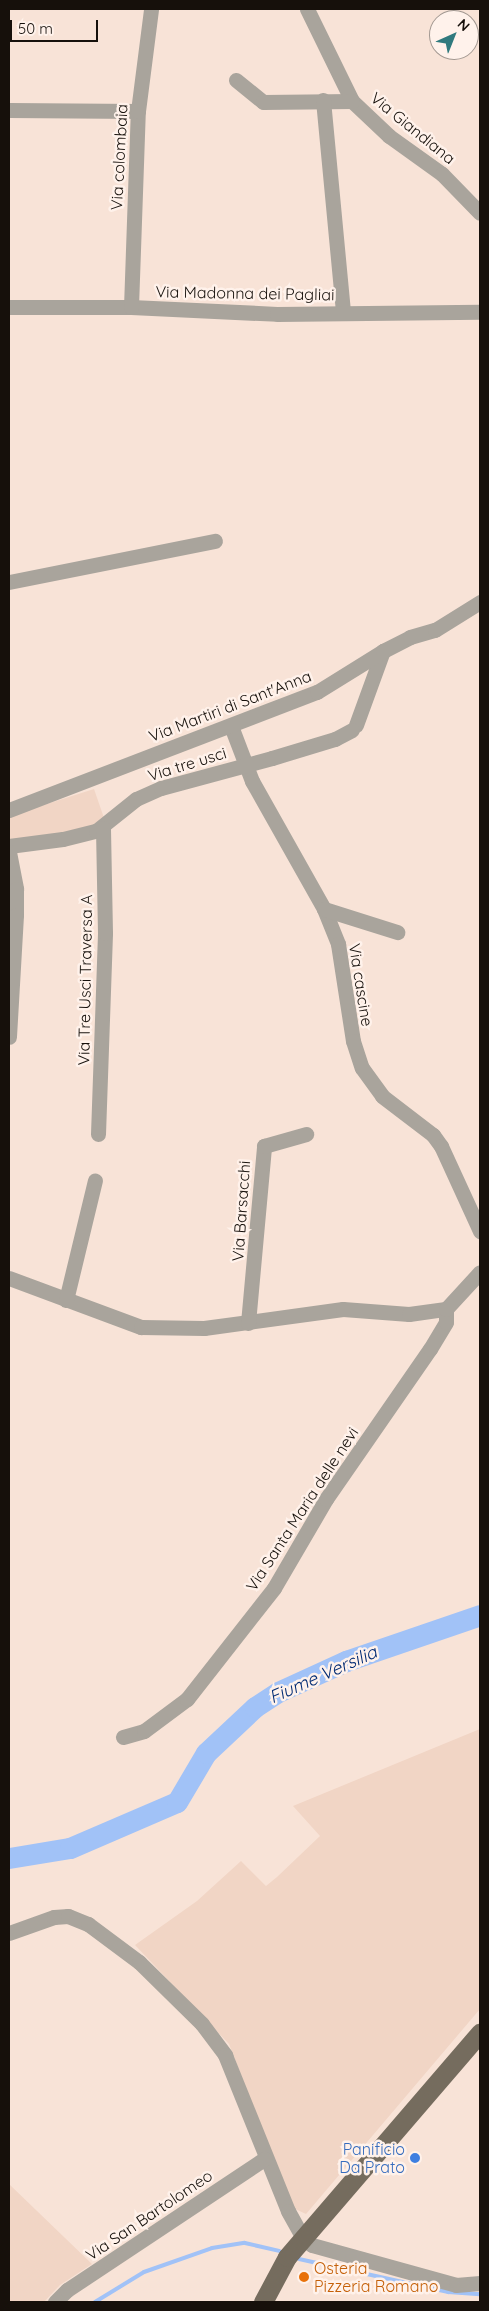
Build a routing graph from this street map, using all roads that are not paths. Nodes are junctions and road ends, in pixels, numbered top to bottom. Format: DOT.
graph roads {
  1 [pos="150,9"];
  2 [pos="308,9"];
  3 [pos="236,80"];
  4 [pos="323,100"];
  5 [pos="352,101"];
  6 [pos="9,110"];
  7 [pos="138,111"];
  8 [pos="480,213"];
  9 [pos="9,307"];
  10 [pos="131,307"];
  11 [pos="343,312"];
  12 [pos="480,312"];
  13 [pos="215,541"];
  14 [pos="9,582"];
  15 [pos="480,602"];
  16 [pos="383,651"];
  17 [pos="231,726"];
  18 [pos="246,765"];
  19 [pos="9,810"];
  20 [pos="103,828"];
  21 [pos="9,846"];
  22 [pos="9,852"];
  23 [pos="324,909"];
  24 [pos="397,932"];
  25 [pos="9,1037"];
  26 [pos="98,1134"];
  27 [pos="306,1134"];
  28 [pos="95,1180"];
  29 [pos="480,1231"];
  30 [pos="480,1272"];
  31 [pos="9,1278"];
  32 [pos="66,1300"];
  33 [pos="446,1310"];
  34 [pos="248,1323"];
  35 [pos="122,1737"];
  36 [pos="9,1933"];
  37 [pos="480,2033"];
  38 [pos="264,2159"];
  39 [pos="303,2238"];
  40 [pos="480,2283"];
  41 [pos="55,2302"];
  42 [pos="262,2302"];
  1 -- 7 [label="street, Via colombaia"];
  2 -- 5 [label="street, Via Giandiana"];
  3 -- 4 [label="street"];
  4 -- 5 [label="street"];
  4 -- 11 [label="street"];
  5 -- 8 [label="street, Via Giandiana"];
  6 -- 7 [label="street"];
  7 -- 10 [label="street, Via colombaia"];
  9 -- 10 [label="street, Via Madonna dei Pagliai"];
  10 -- 11 [label="street, Via Madonna dei Pagliai"];
  11 -- 12 [label="street, Via Madonna dei Pagliai"];
  13 -- 14 [label="street"];
  15 -- 16 [label="street, Via Martiri di Sant'Anna"];
  16 -- 17 [label="street, Via Martiri di Sant'Anna"];
  16 -- 18 [label="street, Via tre usci"];
  17 -- 18 [label="street, Via cascine"];
  17 -- 19 [label="street, Via Martiri di Sant'Anna"];
  18 -- 20 [label="street, Via tre usci"];
  18 -- 23 [label="street, Via cascine"];
  20 -- 21 [label="street, Via tre usci"];
  20 -- 26 [label="street, Via Tre Usci Traversa A"];
  22 -- 25 [label="street"];
  23 -- 24 [label="street"];
  23 -- 29 [label="street, Via cascine"];
  27 -- 34 [label="street, Via Barsacchi"];
  28 -- 32 [label="street"];
  30 -- 33 [label="street, Via Santa Maria delle nevi"];
  31 -- 32 [label="street"];
  32 -- 34 [label="street"];
  33 -- 34 [label="street"];
  33 -- 35 [label="street, Via Santa Maria delle nevi"];
  36 -- 38 [label="street"];
  37 -- 39 [label="main road"];
  38 -- 39 [label="street"];
  38 -- 41 [label="street, Via San Bartolomeo"];
  39 -- 40 [label="street"];
  39 -- 42 [label="main road"];
}
